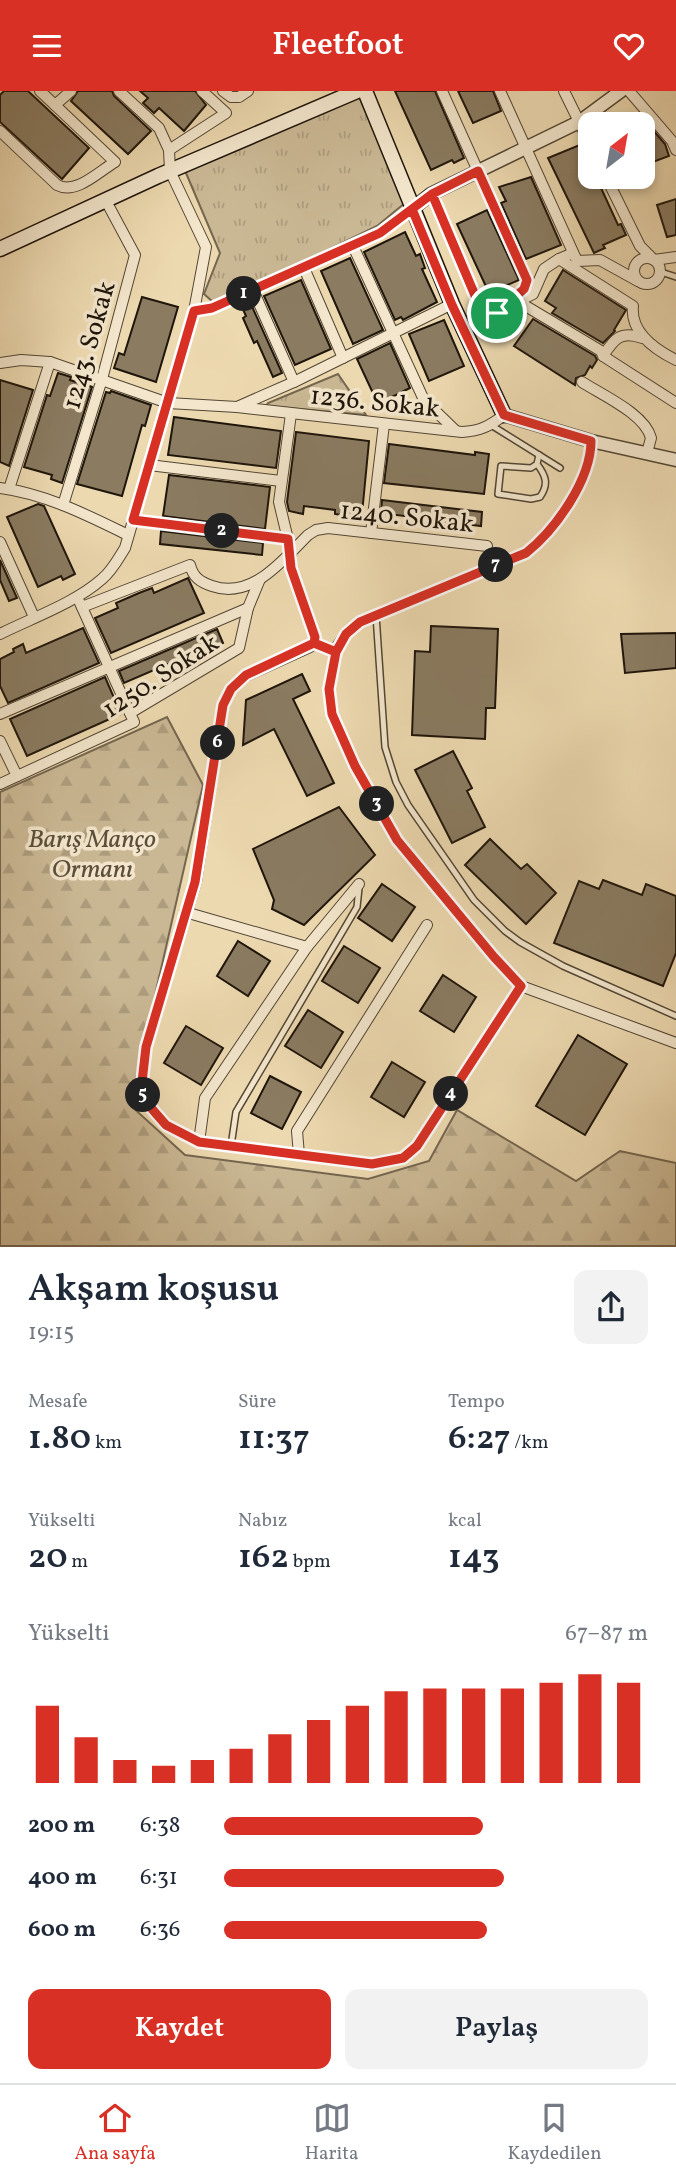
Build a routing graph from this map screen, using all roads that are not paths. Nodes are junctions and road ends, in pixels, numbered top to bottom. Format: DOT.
graph roads {
  1 [pos="40,91"];
  2 [pos="71,91"];
  3 [pos="119,91"];
  4 [pos="202,91"];
  5 [pos="223,91"];
  6 [pos="357,91"];
  7 [pos="365,91"];
  8 [pos="442,91"];
  9 [pos="500,91"];
  10 [pos="565,91"];
  11 [pos="621,91"];
  12 [pos="629,91"];
  13 [pos="244,94"];
  14 [pos="55,106"];
  15 [pos="593,112"];
  16 [pos="226,113"];
  17 [pos="578,120"];
  18 [pos="578,122"];
  19 [pos="0,131"];
  20 [pos="524,148"];
  21 [pos="169,150"];
  22 [pos="676,150"];
  23 [pos="170,171"];
  24 [pos="478,171"];
  25 [pos="612,189"];
  26 [pos="432,194"];
  27 [pos="106,201"];
  28 [pos="412,209"];
  29 [pos="353,246"];
  30 [pos="0,248"];
  31 [pos="573,253"];
  32 [pos="676,257"];
  33 [pos="559,259"];
  34 [pos="654,260"];
  35 [pos="304,268"];
  36 [pos="660,275"];
  37 [pos="676,277"];
  38 [pos="638,281"];
  39 [pos="253,290"];
  40 [pos="519,302"];
  41 [pos="452,305"];
  42 [pos="194,311"];
  43 [pos="497,313"];
  44 [pos="392,333"];
  45 [pos="646,339"];
  46 [pos="602,354"];
  47 [pos="343,358"];
  48 [pos="676,361"];
  49 [pos="50,362"];
  50 [pos="0,363"];
  51 [pos="102,379"];
  52 [pos="294,382"];
  53 [pos="582,382"];
  54 [pos="169,403"];
  55 [pos="676,403"];
  56 [pos="237,407"];
  57 [pos="291,414"];
  58 [pos="504,415"];
  59 [pos="383,424"];
  60 [pos="491,425"];
  61 [pos="456,431"];
  62 [pos="591,441"];
  63 [pos="647,453"];
  64 [pos="539,455"];
  65 [pos="676,460"];
  66 [pos="537,464"];
  67 [pos="149,465"];
  68 [pos="560,468"];
  69 [pos="281,481"];
  70 [pos="5,489"];
  71 [pos="63,505"];
  72 [pos="133,520"];
  73 [pos="371,533"];
  74 [pos="128,535"];
  75 [pos="288,539"];
  76 [pos="0,542"];
  77 [pos="487,546"];
  78 [pos="291,552"];
  79 [pos="260,579"];
  80 [pos="76,596"];
  81 [pos="82,607"];
  82 [pos="248,608"];
  83 [pos="376,615"];
  84 [pos="34,617"];
  85 [pos="0,634"];
  86 [pos="314,643"];
  87 [pos="336,652"];
  88 [pos="109,667"];
  89 [pos="130,713"];
  90 [pos="0,715"];
  91 [pos="0,741"];
  92 [pos="17,776"];
  93 [pos="0,784"];
  94 [pos="359,884"];
  95 [pos="185,912"];
  96 [pos="427,926"];
  97 [pos="307,947"];
  98 [pos="521,986"];
  99 [pos="676,1016"];
  100 [pos="676,1043"];
  101 [pos="199,1142"];
  102 [pos="231,1146"];
  103 [pos="299,1155"];
  1 -- 14 [label="street"];
  2 -- 14 [label="street"];
  3 -- 21 [label="street"];
  4 -- 16 [label="street"];
  5 -- 13 [label="street"];
  6 -- 23 [label="main road"];
  7 -- 28 [label="main road"];
  8 -- 24 [label="street"];
  9 -- 20 [label="street"];
  10 -- 17 [label="street"];
  11 -- 15 [label="street"];
  12 -- 22 [label="street"];
  13 -- 16 [label="street"];
  14 -- 19 [label="street"];
  16 -- 21 [label="street"];
  18 -- 20 [label="street"];
  20 -- 24 [label="street"];
  20 -- 31 [label="street"];
  21 -- 23 [label="street"];
  23 -- 27 [label="main road"];
  23 -- 42 [label="street"];
  24 -- 26 [label="street"];
  24 -- 43 [label="street"];
  25 -- 34 [label="street"];
  26 -- 28 [label="street"];
  26 -- 43 [label="street"];
  27 -- 30 [label="main road"];
  27 -- 51 [label="street, 1243. Sokak"];
  28 -- 29 [label="street"];
  28 -- 41 [label="main road"];
  29 -- 35 [label="street"];
  29 -- 44 [label="street"];
  31 -- 33 [label="street"];
  31 -- 38 [label="street"];
  32 -- 34 [label="street"];
  33 -- 40 [label="street"];
  33 -- 45 [label="street"];
  34 -- 36 [label="street"];
  34 -- 38 [label="street"];
  35 -- 39 [label="street"];
  35 -- 47 [label="street"];
  36 -- 37 [label="lane"];
  36 -- 38 [label="street"];
  39 -- 42 [label="street"];
  39 -- 52 [label="street"];
  40 -- 43 [label="street"];
  40 -- 46 [label="street"];
  41 -- 44 [label="street, 1236. Sokak"];
  41 -- 58 [label="main road"];
  42 -- 54 [label="street"];
  44 -- 47 [label="street, 1236. Sokak"];
  44 -- 61 [label="street"];
  45 -- 46 [label="street"];
  45 -- 48 [label="street"];
  46 -- 55 [label="street"];
  47 -- 52 [label="street, 1236. Sokak"];
  49 -- 50 [label="street, 1236. Sokak"];
  49 -- 51 [label="street, 1236. Sokak"];
  49 -- 70 [label="street"];
  51 -- 54 [label="street, 1236. Sokak"];
  51 -- 71 [label="street, 1243. Sokak"];
  52 -- 56 [label="street, 1236. Sokak"];
  53 -- 63 [label="street"];
  54 -- 56 [label="street, 1236. Sokak"];
  54 -- 67 [label="street"];
  56 -- 57 [label="street, 1236. Sokak"];
  57 -- 59 [label="street, 1236. Sokak"];
  57 -- 69 [label="street"];
  58 -- 60 [label="street, 1236. Sokak"];
  58 -- 62 [label="street"];
  59 -- 61 [label="street, 1236. Sokak"];
  59 -- 73 [label="street"];
  60 -- 61 [label="street, 1236. Sokak"];
  60 -- 64 [label="lane"];
  62 -- 63 [label="street"];
  62 -- 83 [label="street"];
  63 -- 65 [label="street"];
  64 -- 66 [label="lane"];
  64 -- 68 [label="lane"];
  66 -- 66 [label="lane"];
  67 -- 69 [label="street"];
  67 -- 72 [label="street"];
  69 -- 75 [label="street"];
  70 -- 71 [label="street"];
  71 -- 74 [label="street"];
  72 -- 74 [label="street"];
  72 -- 75 [label="street"];
  73 -- 77 [label="street, 1240. Sokak"];
  73 -- 78 [label="street, 1240. Sokak"];
  74 -- 80 [label="street"];
  75 -- 78 [label="street"];
  76 -- 84 [label="street"];
  78 -- 79 [label="street, 1240. Sokak"];
  78 -- 86 [label="street"];
  79 -- 81 [label="street"];
  79 -- 82 [label="street, 1250. Sokak"];
  80 -- 81 [label="street"];
  80 -- 84 [label="street"];
  81 -- 88 [label="street"];
  82 -- 88 [label="street"];
  82 -- 89 [label="street, 1250. Sokak"];
  83 -- 87 [label="street"];
  83 -- 99 [label="lane"];
  84 -- 85 [label="street"];
  86 -- 87 [label="street"];
  86 -- 95 [label="street"];
  87 -- 98 [label="street"];
  88 -- 89 [label="street"];
  88 -- 90 [label="street"];
  89 -- 92 [label="street, 1250. Sokak"];
  91 -- 92 [label="street"];
  92 -- 93 [label="street, 1250. Sokak"];
  94 -- 97 [label="street"];
  94 -- 102 [label="lane"];
  95 -- 97 [label="street"];
  95 -- 101 [label="street"];
  96 -- 103 [label="street"];
  97 -- 101 [label="street"];
  98 -- 100 [label="street"];
  98 -- 103 [label="street"];
  101 -- 102 [label="street"];
  102 -- 103 [label="street"];
}
